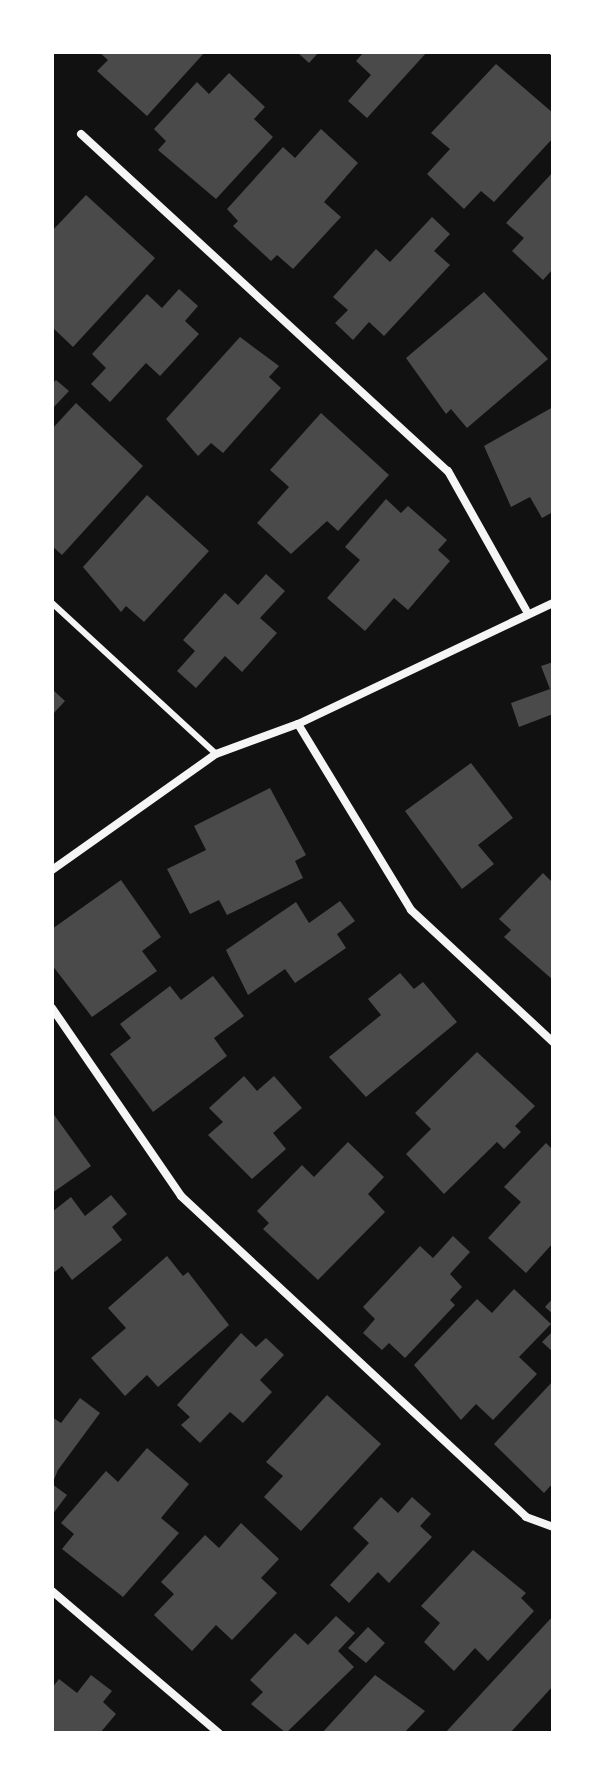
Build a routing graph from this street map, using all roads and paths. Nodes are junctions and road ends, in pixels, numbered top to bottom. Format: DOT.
graph roads {
  1 [pos="81,134"];
  2 [pos="52,603"];
  3 [pos="553,603"];
  4 [pos="526,610"];
  5 [pos="298,724"];
  6 [pos="216,754"];
  7 [pos="52,870"];
  8 [pos="52,1008"];
  9 [pos="553,1042"];
  10 [pos="553,1527"];
  11 [pos="52,1591"];
  12 [pos="219,1733"];
  1 -- 4 [label="street"];
  2 -- 6 [label="lane"];
  3 -- 4 [label="street"];
  4 -- 5 [label="street"];
  5 -- 6 [label="street"];
  5 -- 9 [label="street"];
  6 -- 7 [label="street"];
  8 -- 10 [label="street"];
  11 -- 12 [label="street"];
}
